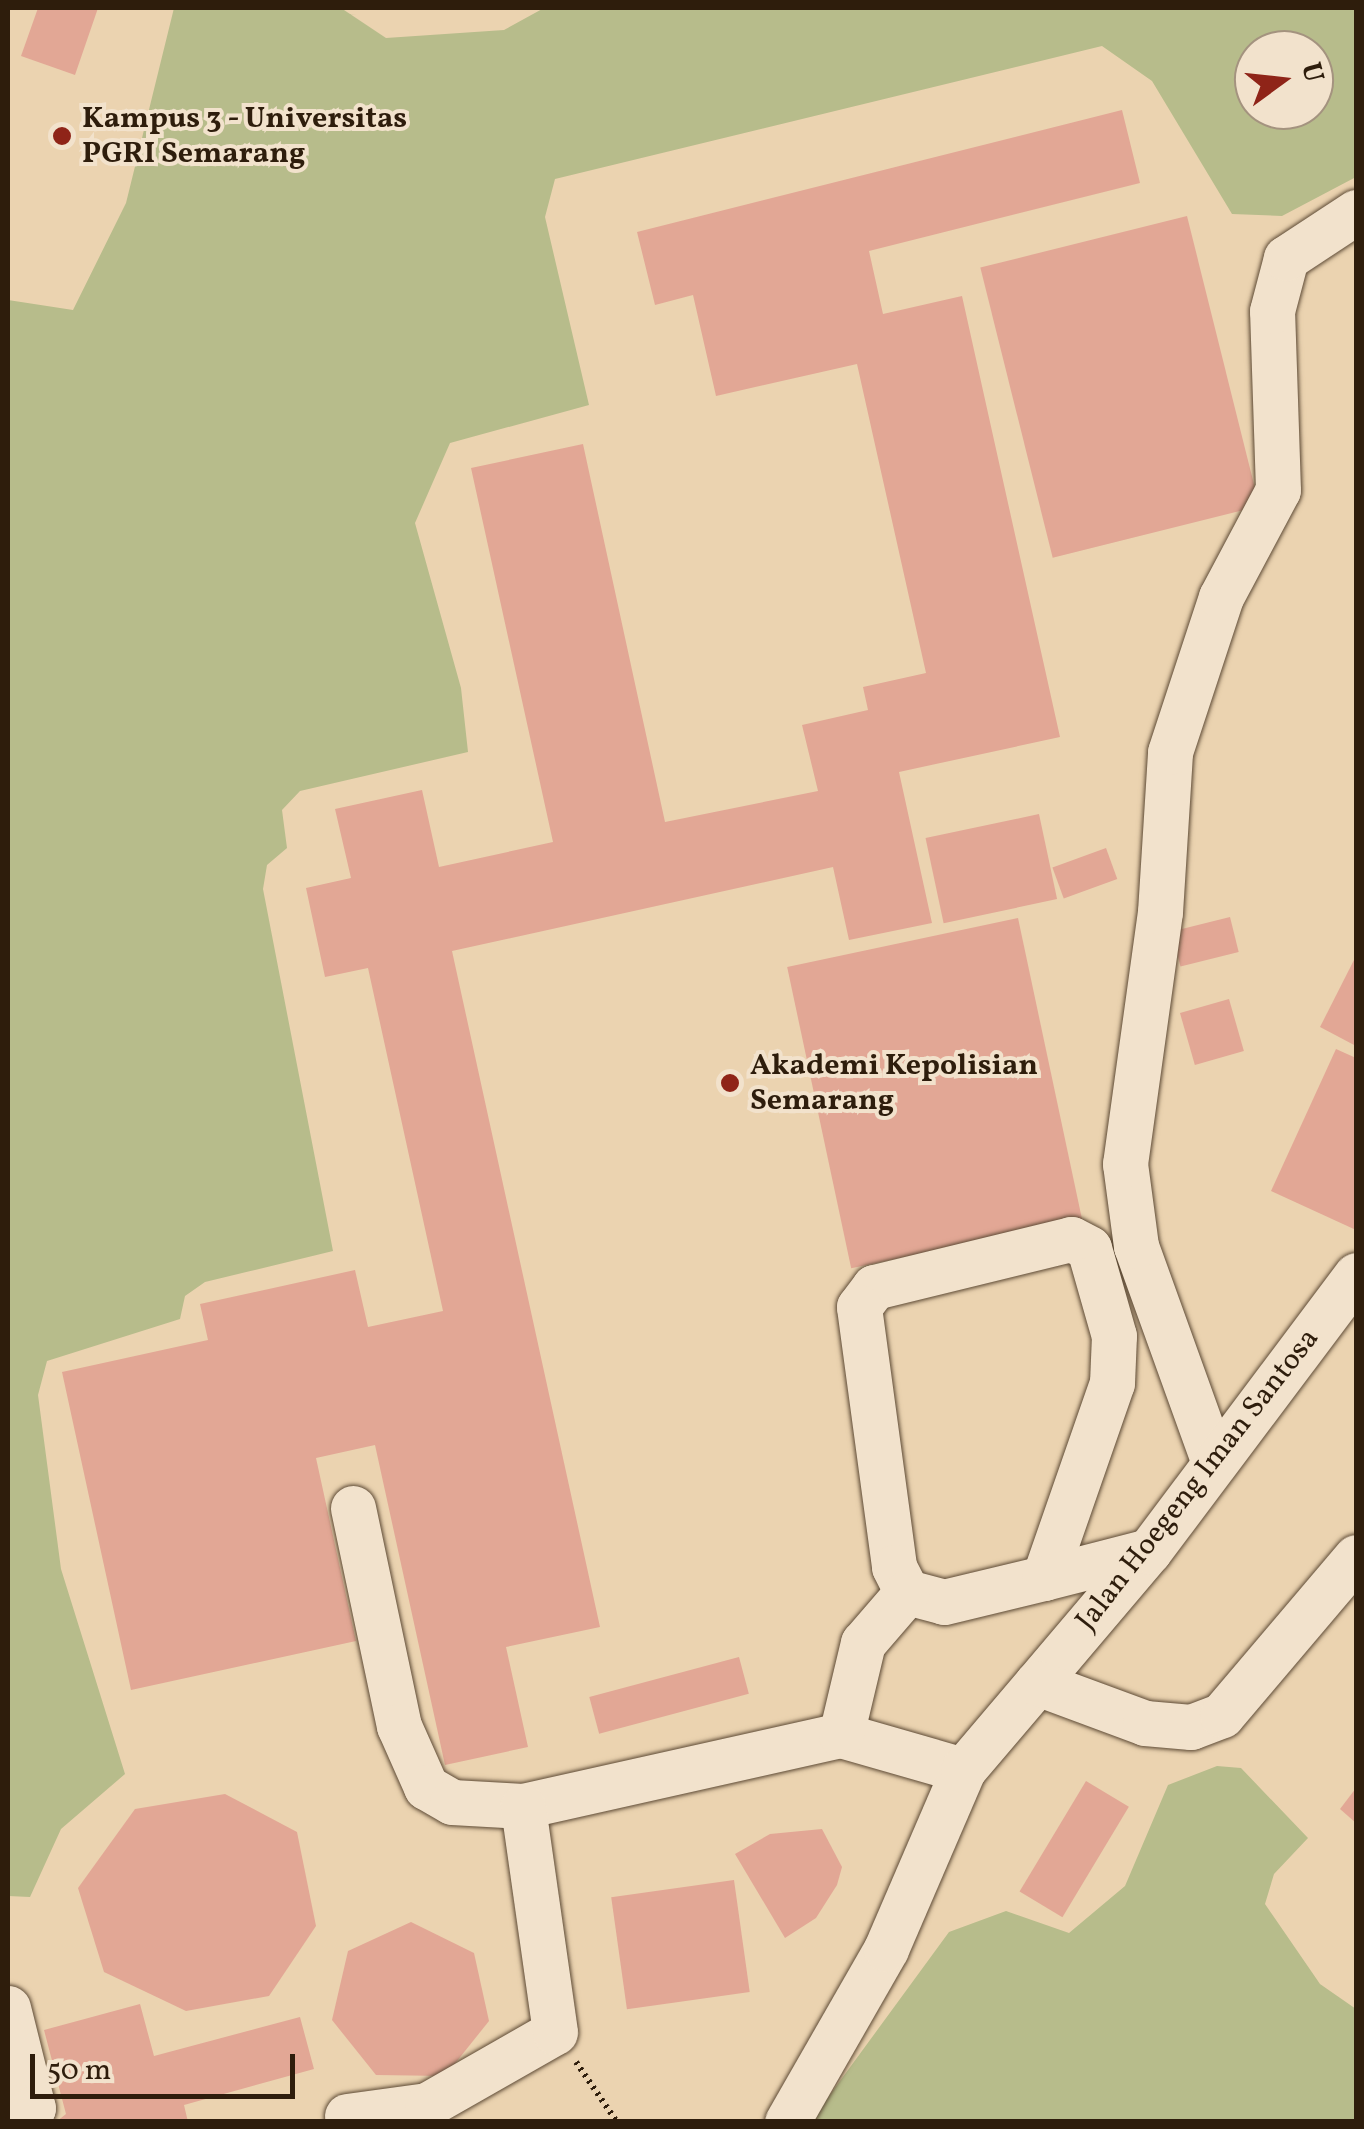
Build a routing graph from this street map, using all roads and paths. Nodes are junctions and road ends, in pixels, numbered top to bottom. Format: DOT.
graph roads {
  1 [pos="1356,212"];
  2 [pos="1356,1275"];
  3 [pos="1213,1460"];
  4 [pos="353,1508"];
  5 [pos="1149,1551"];
  6 [pos="1356,1557"];
  7 [pos="1044,1578"];
  8 [pos="908,1592"];
  9 [pos="1037,1684"];
  10 [pos="841,1735"];
  11 [pos="963,1770"];
  12 [pos="523,1806"];
  13 [pos="8,2008"];
  14 [pos="555,2032"];
  15 [pos="347,2116"];
  16 [pos="8,2122"];
  17 [pos="617,2122"];
  18 [pos="787,2122"];
  1 -- 3 [label="lane"];
  2 -- 3 [label="lane, Jalan Hoegeng Iman Santosa"];
  3 -- 5 [label="lane, Jalan Hoegeng Iman Santosa"];
  4 -- 12 [label="lane"];
  5 -- 7 [label="lane"];
  5 -- 9 [label="lane, Jalan Hoegeng Iman Santosa"];
  6 -- 9 [label="lane"];
  7 -- 8 [label="lane"];
  7 -- 8 [label="lane"];
  8 -- 10 [label="lane"];
  9 -- 11 [label="lane, Jalan Hoegeng Iman Santosa"];
  10 -- 11 [label="lane"];
  10 -- 12 [label="lane"];
  11 -- 18 [label="lane, Jalan Hoegeng Iman Santosa"];
  12 -- 14 [label="lane"];
  13 -- 16 [label="lane"];
  14 -- 15 [label="lane"];
  14 -- 17 [label="path"];
}
